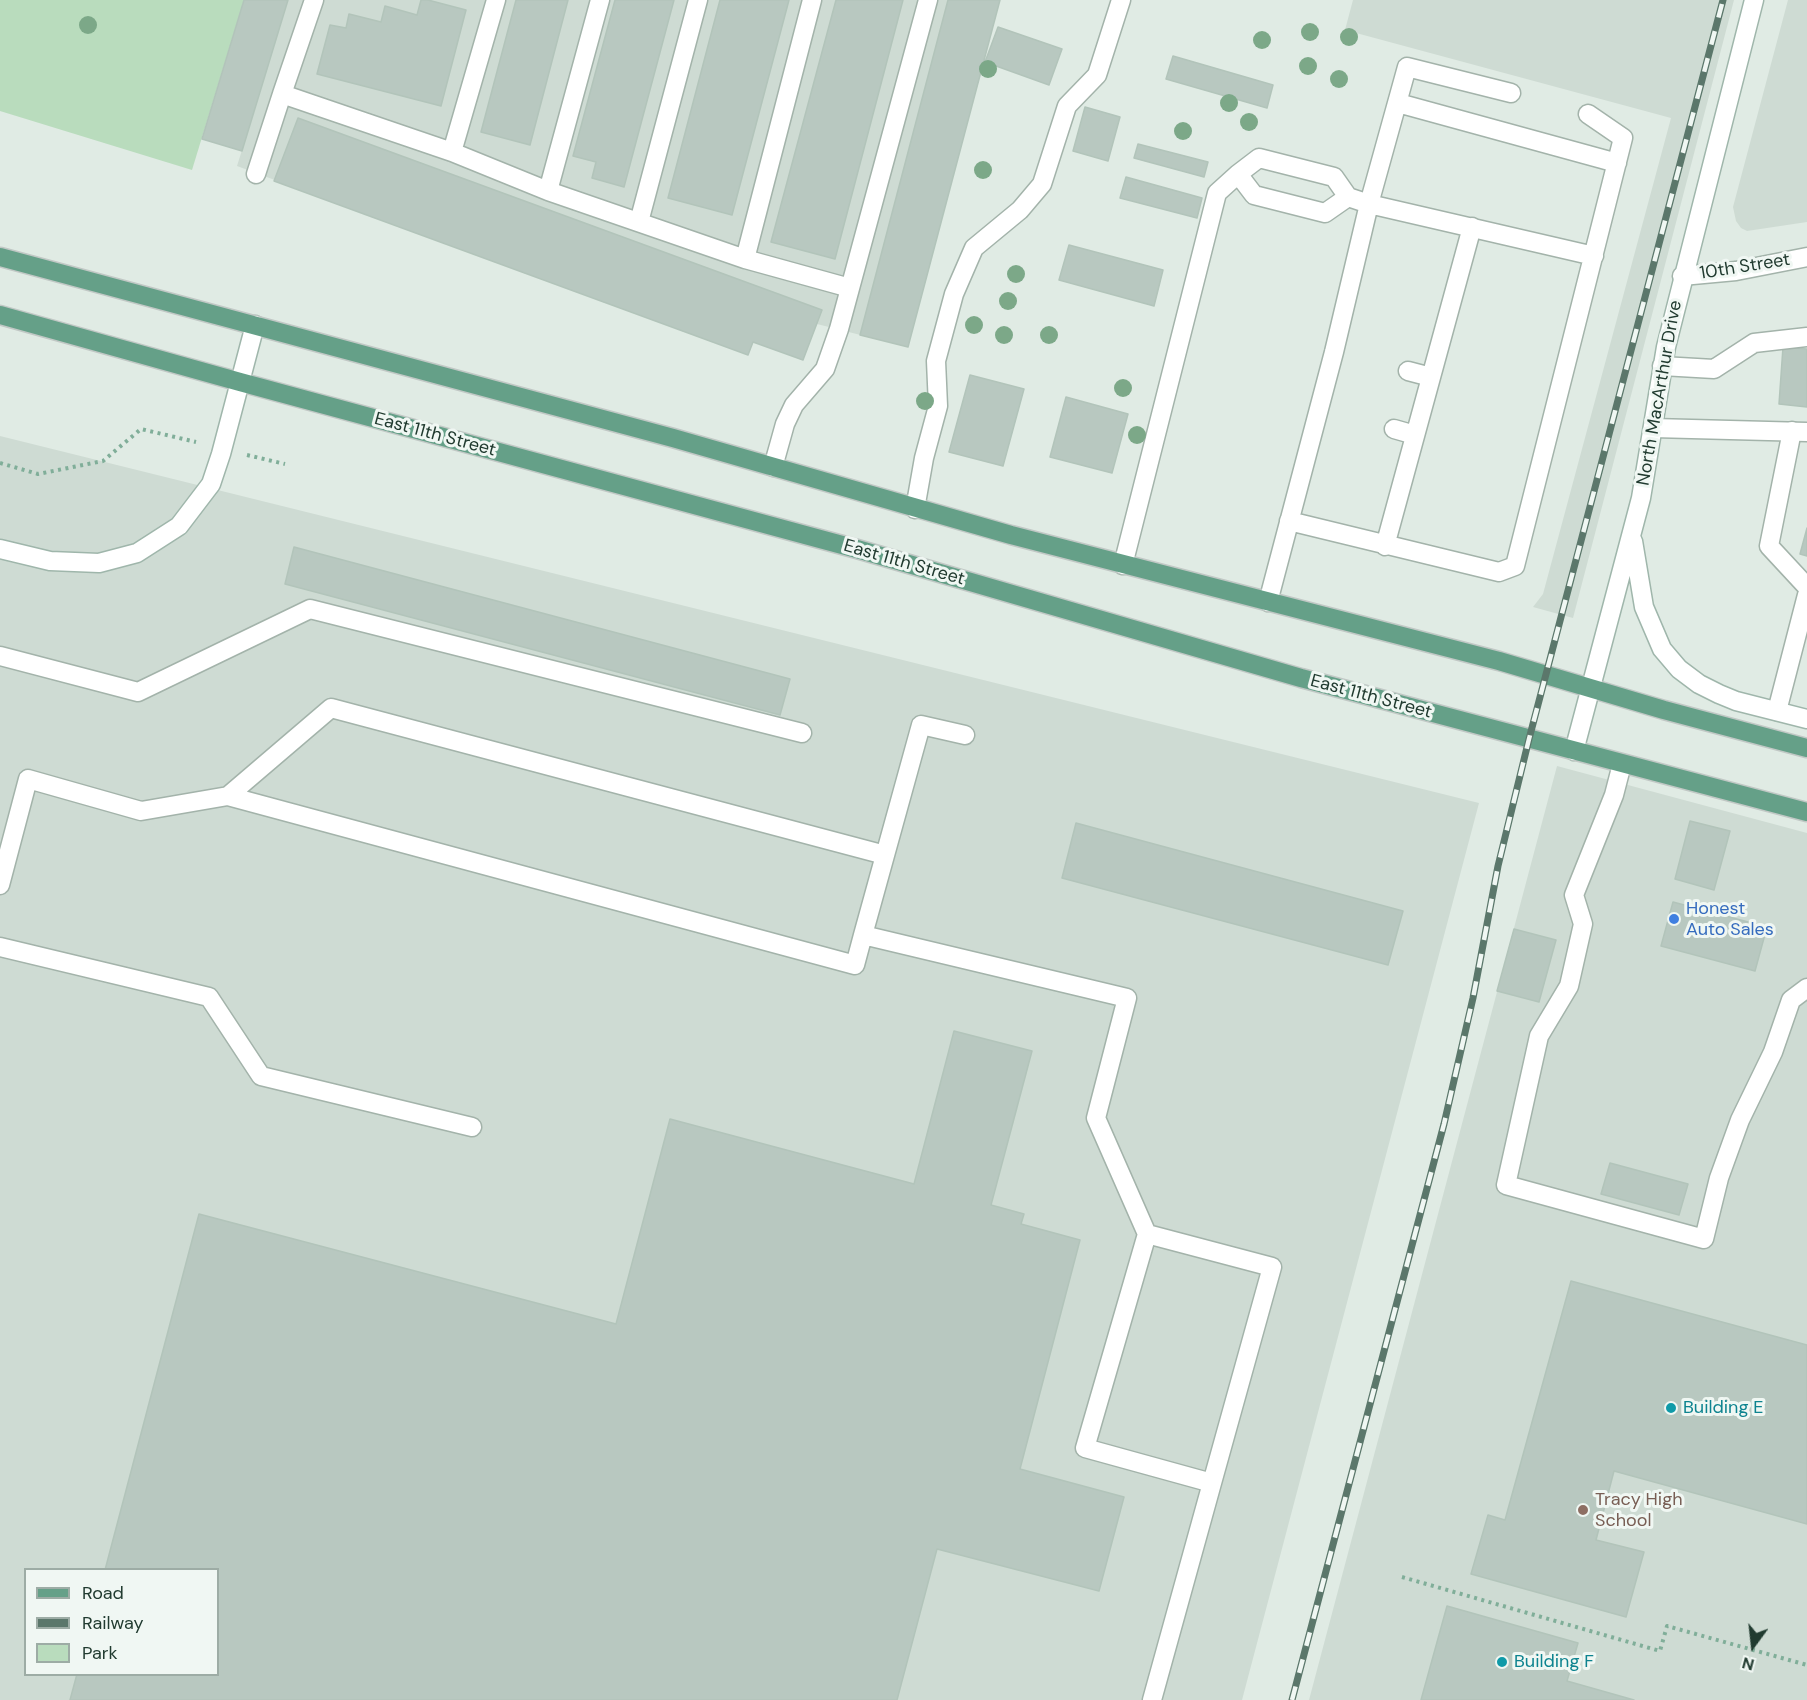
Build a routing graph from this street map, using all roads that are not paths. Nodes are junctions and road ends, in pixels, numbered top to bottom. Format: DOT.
graph roads {
  1 [pos="314,0"];
  2 [pos="496,0"];
  3 [pos="600,0"];
  4 [pos="698,0"];
  5 [pos="812,0"];
  6 [pos="928,0"];
  7 [pos="1121,0"];
  8 [pos="1754,0"];
  9 [pos="1510,93"];
  10 [pos="282,94"];
  11 [pos="1398,103"];
  12 [pos="1588,114"];
  13 [pos="452,152"];
  14 [pos="1617,163"];
  15 [pos="256,174"];
  16 [pos="1238,174"];
  17 [pos="548,191"];
  18 [pos="1348,197"];
  19 [pos="1369,204"];
  20 [pos="639,222"];
  21 [pos="1472,227"];
  22 [pos="1594,256"];
  23 [pos="0,257"];
  24 [pos="1807,257"];
  25 [pos="744,259"];
  26 [pos="1682,276"];
  27 [pos="850,288"];
  28 [pos="0,315"];
  29 [pos="255,325"];
  30 [pos="1807,337"];
  31 [pos="1662,366"];
  32 [pos="1408,371"];
  33 [pos="1431,377"];
  34 [pos="240,382"];
  35 [pos="1653,428"];
  36 [pos="1394,429"];
  37 [pos="1800,432"];
  38 [pos="1415,435"];
  39 [pos="773,467"];
  40 [pos="915,508"];
  41 [pos="1288,521"];
  42 [pos="1632,535"];
  43 [pos="1385,546"];
  44 [pos="0,549"];
  45 [pos="1123,565"];
  46 [pos="1807,587"];
  47 [pos="1807,595"];
  48 [pos="1268,603"];
  49 [pos="0,656"];
  50 [pos="1591,688"];
  51 [pos="1777,711"];
  52 [pos="1807,719"];
  53 [pos="802,733"];
  54 [pos="965,735"];
  55 [pos="1807,747"];
  56 [pos="1574,752"];
  57 [pos="1622,764"];
  58 [pos="228,796"];
  59 [pos="1807,812"];
  60 [pos="885,855"];
  61 [pos="0,885"];
  62 [pos="863,935"];
  63 [pos="0,947"];
  64 [pos="1807,988"];
  65 [pos="472,1127"];
  66 [pos="1147,1234"];
  67 [pos="1212,1483"];
  68 [pos="1152,1700"];
  1 -- 10 [label="main road"];
  2 -- 13 [label="main road"];
  3 -- 17 [label="main road"];
  4 -- 20 [label="main road"];
  5 -- 25 [label="main road"];
  6 -- 27 [label="main road"];
  7 -- 40 [label="main road"];
  8 -- 26 [label="main road, North MacArthur Drive"];
  9 -- 11 [label="main road"];
  10 -- 13 [label="main road"];
  10 -- 15 [label="main road"];
  11 -- 14 [label="main road"];
  11 -- 19 [label="main road"];
  12 -- 14 [label="main road"];
  13 -- 17 [label="main road"];
  14 -- 22 [label="main road"];
  16 -- 18 [label="main road"];
  16 -- 18 [label="main road"];
  16 -- 45 [label="main road"];
  17 -- 20 [label="main road"];
  18 -- 19 [label="main road"];
  19 -- 21 [label="main road"];
  19 -- 41 [label="main road"];
  20 -- 25 [label="main road"];
  21 -- 22 [label="main road"];
  21 -- 33 [label="main road"];
  22 -- 43 [label="main road"];
  23 -- 29 [label="main road"];
  24 -- 26 [label="main road, 10th Street"];
  25 -- 27 [label="main road"];
  26 -- 31 [label="main road, North MacArthur Drive"];
  27 -- 39 [label="main road"];
  28 -- 34 [label="main road, East 11th Street"];
  29 -- 34 [label="main road"];
  29 -- 39 [label="main road"];
  30 -- 31 [label="main road"];
  31 -- 35 [label="main road, North MacArthur Drive"];
  32 -- 33 [label="main road"];
  33 -- 38 [label="main road"];
  34 -- 44 [label="main road"];
  34 -- 56 [label="main road, East 11th Street"];
  35 -- 37 [label="main road"];
  35 -- 42 [label="main road, North MacArthur Drive"];
  36 -- 38 [label="main road"];
  37 -- 46 [label="main road"];
  38 -- 43 [label="main road"];
  39 -- 40 [label="main road"];
  40 -- 45 [label="main road"];
  41 -- 43 [label="main road"];
  41 -- 48 [label="main road"];
  42 -- 50 [label="main road, North MacArthur Drive"];
  42 -- 51 [label="main road"];
  45 -- 48 [label="main road"];
  47 -- 51 [label="main road"];
  48 -- 50 [label="main road"];
  49 -- 53 [label="main road"];
  50 -- 55 [label="main road"];
  50 -- 56 [label="main road, North MacArthur Drive"];
  51 -- 52 [label="main road"];
  54 -- 60 [label="main road"];
  56 -- 57 [label="main road, East 11th Street"];
  57 -- 59 [label="main road, East 11th Street"];
  57 -- 64 [label="main road"];
  58 -- 60 [label="main road"];
  58 -- 61 [label="main road"];
  58 -- 62 [label="main road"];
  60 -- 62 [label="main road"];
  62 -- 66 [label="main road"];
  63 -- 65 [label="main road"];
  66 -- 67 [label="main road"];
  66 -- 67 [label="main road"];
  67 -- 68 [label="main road"];
}
